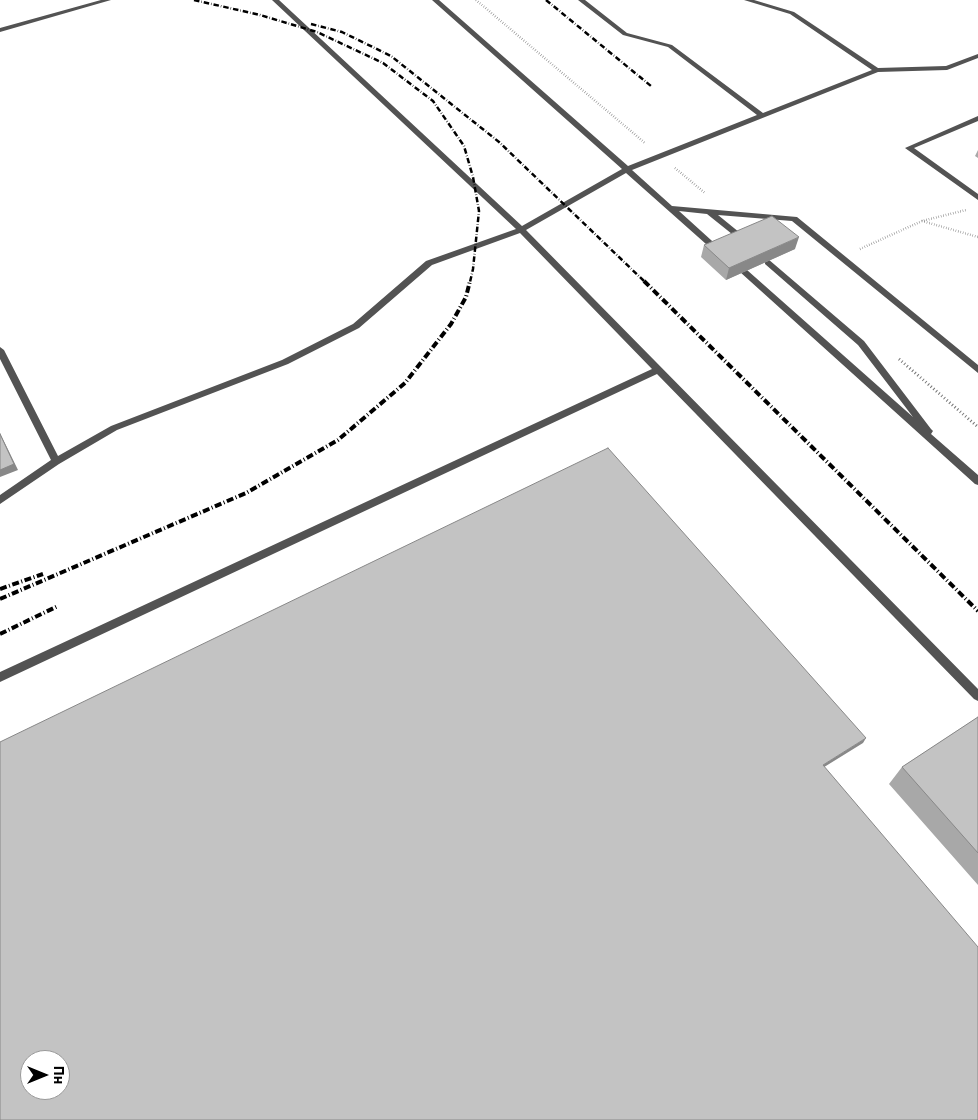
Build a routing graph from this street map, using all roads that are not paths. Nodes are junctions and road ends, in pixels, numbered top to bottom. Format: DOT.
graph roads {
  1 [pos="108,0"];
  2 [pos="274,0"];
  3 [pos="435,0"];
  4 [pos="581,0"];
  5 [pos="747,0"];
  6 [pos="0,30"];
  7 [pos="978,56"];
  8 [pos="877,70"];
  9 [pos="762,115"];
  10 [pos="978,118"];
  11 [pos="627,169"];
  12 [pos="978,198"];
  13 [pos="672,208"];
  14 [pos="710,212"];
  15 [pos="521,230"];
  16 [pos="742,240"];
  17 [pos="718,250"];
  18 [pos="768,262"];
  19 [pos="744,272"];
  20 [pos="0,350"];
  21 [pos="658,370"];
  22 [pos="978,370"];
  23 [pos="942,449"];
  24 [pos="56,461"];
  25 [pos="978,481"];
  26 [pos="0,500"];
  27 [pos="0,677"];
  28 [pos="978,696"];
  1 -- 6 [label="lane"];
  2 -- 15 [label="lane"];
  3 -- 11 [label="lane"];
  4 -- 9 [label="lane"];
  5 -- 8 [label="lane"];
  7 -- 8 [label="lane"];
  8 -- 9 [label="lane"];
  9 -- 11 [label="lane"];
  10 -- 12 [label="lane"];
  11 -- 13 [label="lane"];
  11 -- 15 [label="lane"];
  13 -- 14 [label="lane"];
  13 -- 17 [label="lane"];
  14 -- 16 [label="lane"];
  14 -- 22 [label="lane"];
  15 -- 21 [label="lane"];
  15 -- 24 [label="lane"];
  18 -- 23 [label="lane"];
  19 -- 23 [label="lane"];
  20 -- 24 [label="lane"];
  21 -- 27 [label="lane"];
  21 -- 28 [label="lane"];
  23 -- 25 [label="lane"];
  24 -- 26 [label="lane"];
}
